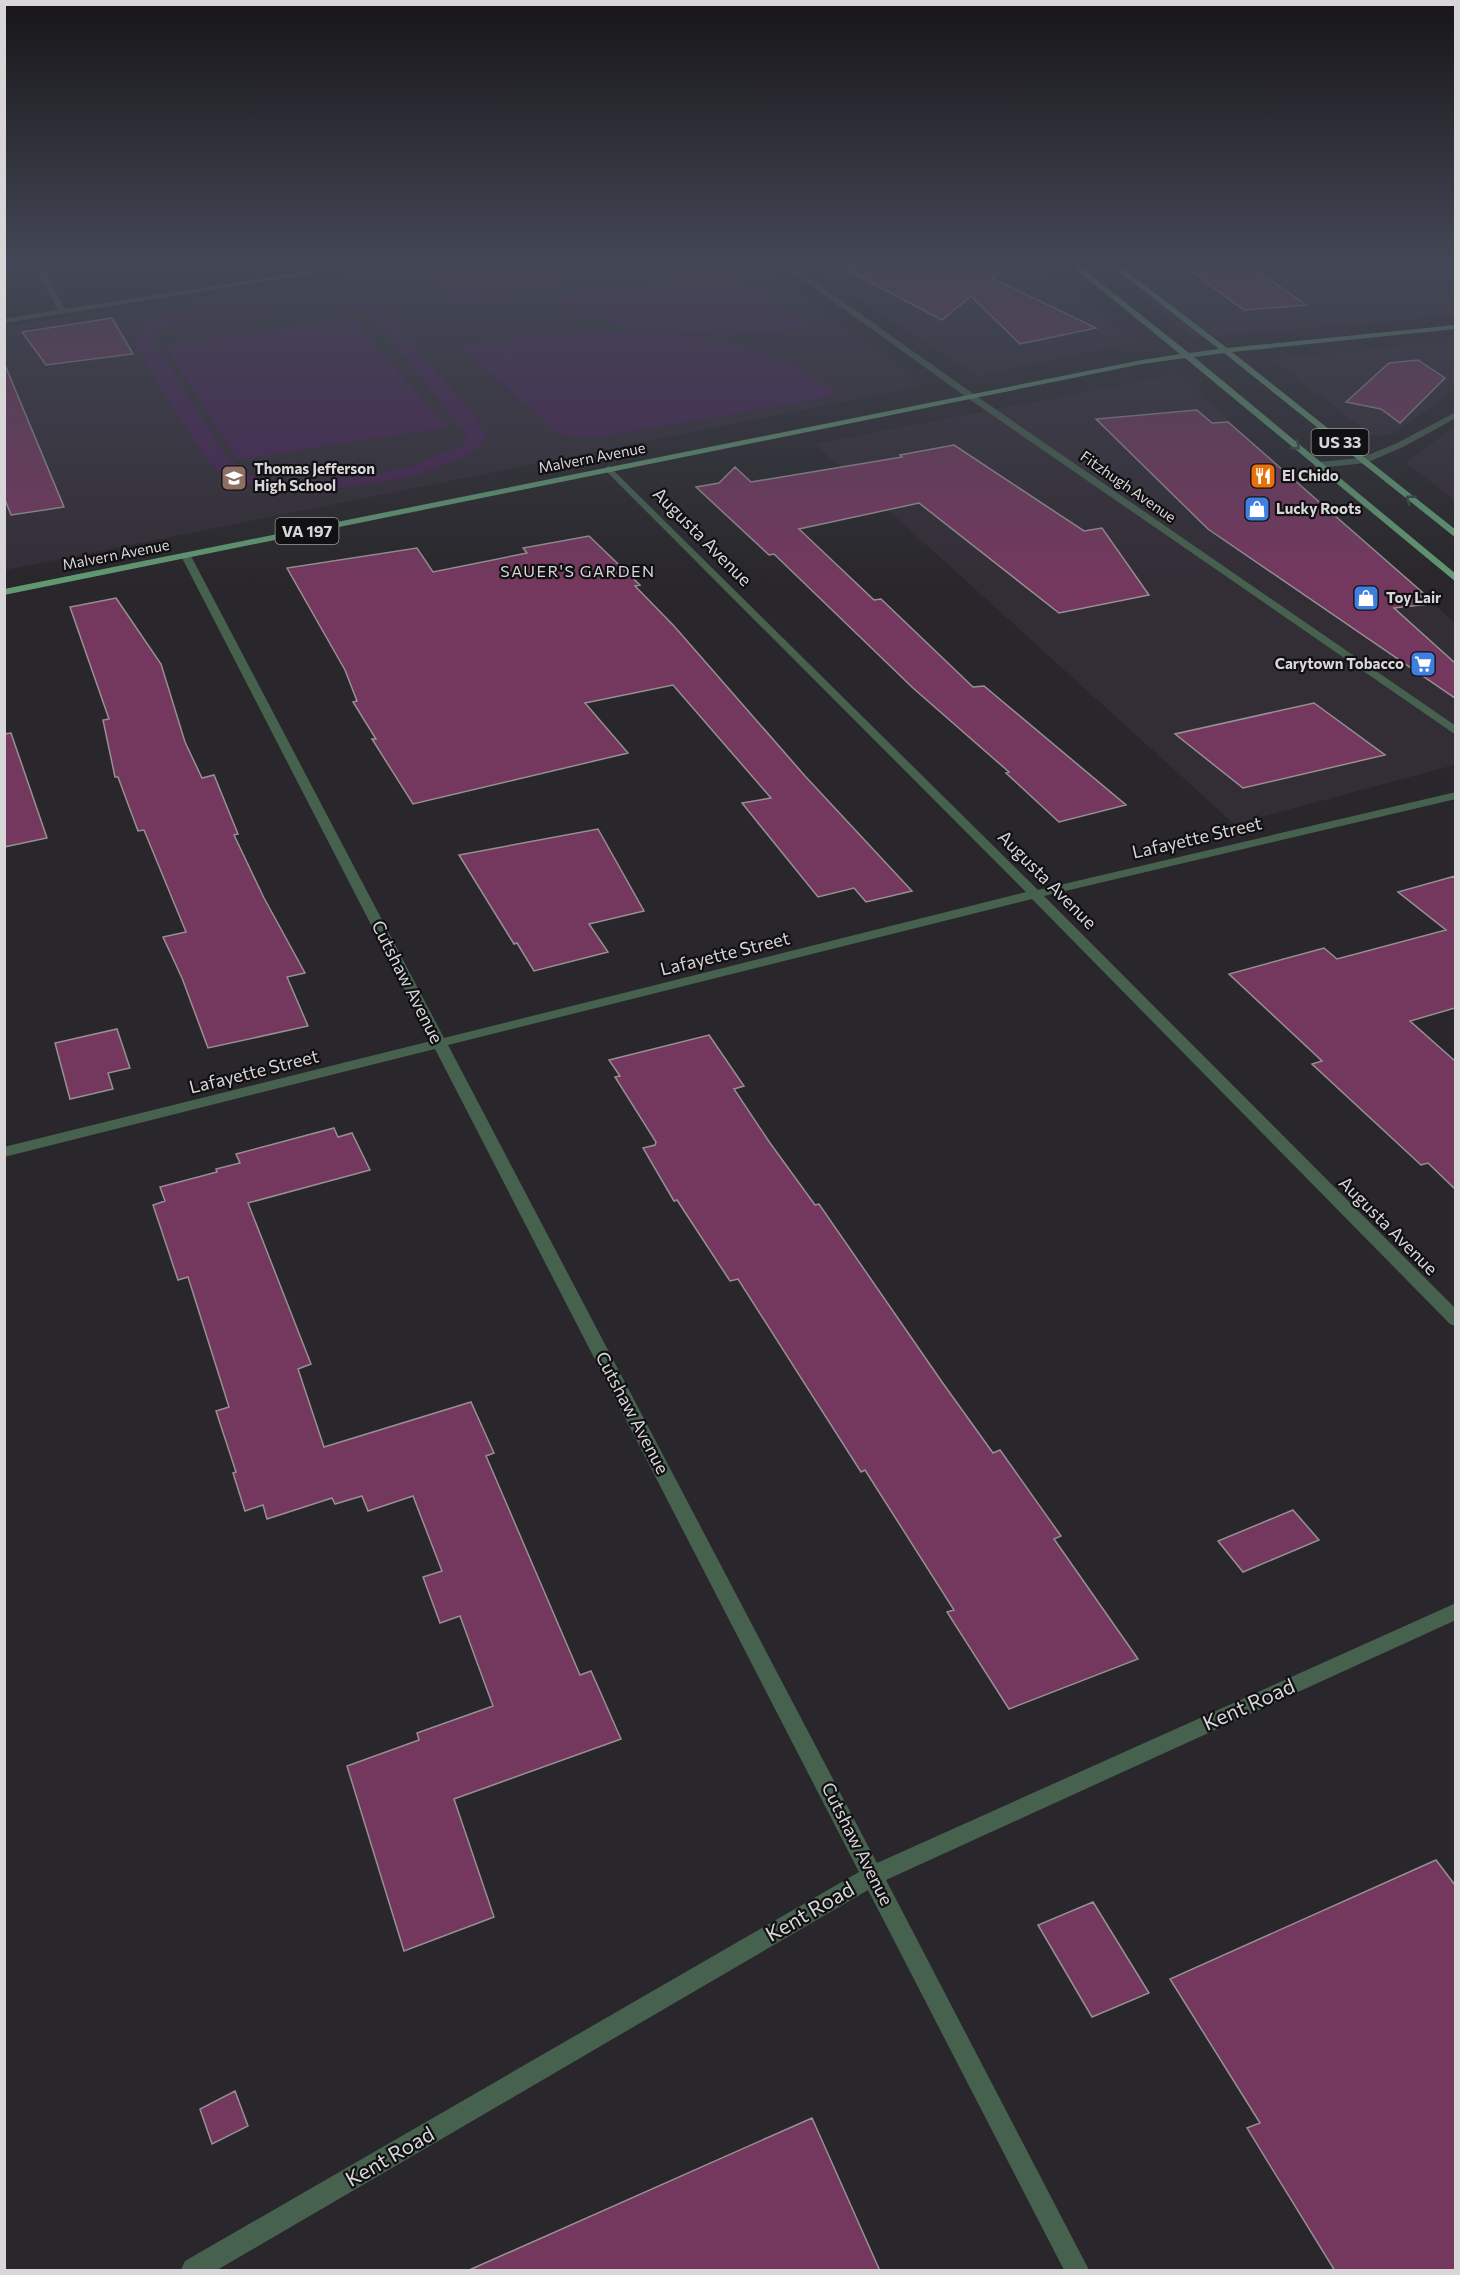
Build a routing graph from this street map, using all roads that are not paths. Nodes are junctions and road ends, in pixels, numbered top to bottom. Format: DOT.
graph roads {
  1 [pos="934,370"];
  2 [pos="1109,370"];
  3 [pos="1204,370"];
  4 [pos="1248,370"];
  5 [pos="972,397"];
  6 [pos="1455,414"];
  7 [pos="1363,461"];
  8 [pos="1318,465"];
  9 [pos="609,469"];
  10 [pos="1455,535"];
  11 [pos="186,556"];
  12 [pos="1455,579"];
  13 [pos="4,592"];
  14 [pos="1455,732"];
  15 [pos="1455,795"];
  16 [pos="1035,894"];
  17 [pos="440,1045"];
  18 [pos="4,1152"];
  19 [pos="1455,1320"];
  20 [pos="1455,1611"];
  21 [pos="874,1875"];
  22 [pos="194,2271"];
  23 [pos="1077,2271"];
  1 -- 5 [label="street, Fitzhugh Avenue"];
  2 -- 5 [label="main road, Malvern Avenue / VA 197"];
  3 -- 8 [label="main road, US 33, one-way"];
  4 -- 7 [label="main road, US 33"];
  5 -- 9 [label="main road, Malvern Avenue / VA 197"];
  5 -- 14 [label="street, Fitzhugh Avenue"];
  6 -- 7 [label="street"];
  7 -- 8 [label="street"];
  10 -- 7 [label="main road, US 33, one-way"];
  8 -- 12 [label="main road, US 33"];
  9 -- 11 [label="main road, Malvern Avenue / VA 197"];
  9 -- 16 [label="street, Augusta Avenue"];
  11 -- 13 [label="main road, Malvern Avenue / VA 197"];
  11 -- 17 [label="street, Cutshaw Avenue"];
  15 -- 16 [label="street, Lafayette Street"];
  16 -- 17 [label="street, Lafayette Street"];
  16 -- 19 [label="street, Augusta Avenue"];
  17 -- 18 [label="street, Lafayette Street"];
  17 -- 21 [label="street, Cutshaw Avenue"];
  20 -- 21 [label="street, Kent Road"];
  21 -- 22 [label="street, Kent Road"];
  21 -- 23 [label="street, Cutshaw Avenue"];
}
